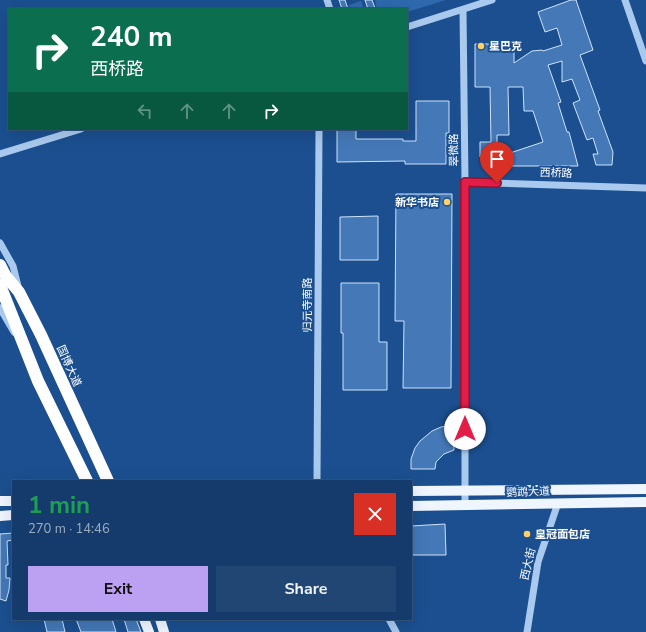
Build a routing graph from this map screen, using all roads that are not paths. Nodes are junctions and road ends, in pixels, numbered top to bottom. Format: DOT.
graph roads {
  1 [pos="492,0"];
  2 [pos="625,0"];
  3 [pos="463,10"];
  4 [pos="408,27"];
  5 [pos="646,61"];
  6 [pos="78,130"];
  7 [pos="319,130"];
  8 [pos="0,154"];
  9 [pos="465,182"];
  10 [pos="646,188"];
  11 [pos="0,243"];
  12 [pos="2,275"];
  13 [pos="19,292"];
  14 [pos="0,308"];
  15 [pos="32,366"];
  16 [pos="87,480"];
  17 [pos="108,480"];
  18 [pos="317,480"];
  19 [pos="646,489"];
  20 [pos="465,490"];
  21 [pos="412,491"];
  22 [pos="12,500"];
  23 [pos="0,501"];
  24 [pos="646,502"];
  25 [pos="558,503"];
  26 [pos="465,505"];
  27 [pos="412,506"];
  28 [pos="12,515"];
  29 [pos="0,516"];
  30 [pos="144,620"];
  31 [pos="160,620"];
  32 [pos="390,620"];
  33 [pos="149,632"];
  34 [pos="164,632"];
  35 [pos="396,632"];
  36 [pos="527,632"];
  1 -- 3 [label="street"];
  2 -- 5 [label="street"];
  3 -- 4 [label="street"];
  3 -- 9 [label="street, 翠微路"];
  6 -- 8 [label="street"];
  7 -- 18 [label="street, 归元寺南路"];
  9 -- 10 [label="street, 西桥路"];
  9 -- 20 [label="street, 翠微路"];
  11 -- 13 [label="street"];
  12 -- 13 [label="highway, 国博大道"];
  12 -- 15 [label="highway, 国博大道"];
  13 -- 17 [label="highway, 国博大道"];
  14 -- 15 [label="street"];
  15 -- 16 [label="highway, 国博大道"];
  19 -- 20 [label="main road, 鹦鹉大道"];
  20 -- 21 [label="main road, 鹦鹉大道"];
  20 -- 26 [label="street, 翠微路"];
  22 -- 23 [label="main road"];
  24 -- 25 [label="main road, 鹦鹉大道"];
  25 -- 26 [label="main road, 鹦鹉大道"];
  25 -- 36 [label="street, 西大街"];
  26 -- 27 [label="main road, 鹦鹉大道"];
  28 -- 29 [label="main road"];
  30 -- 33 [label="main road"];
  31 -- 34 [label="main road"];
  32 -- 35 [label="street"];
}
